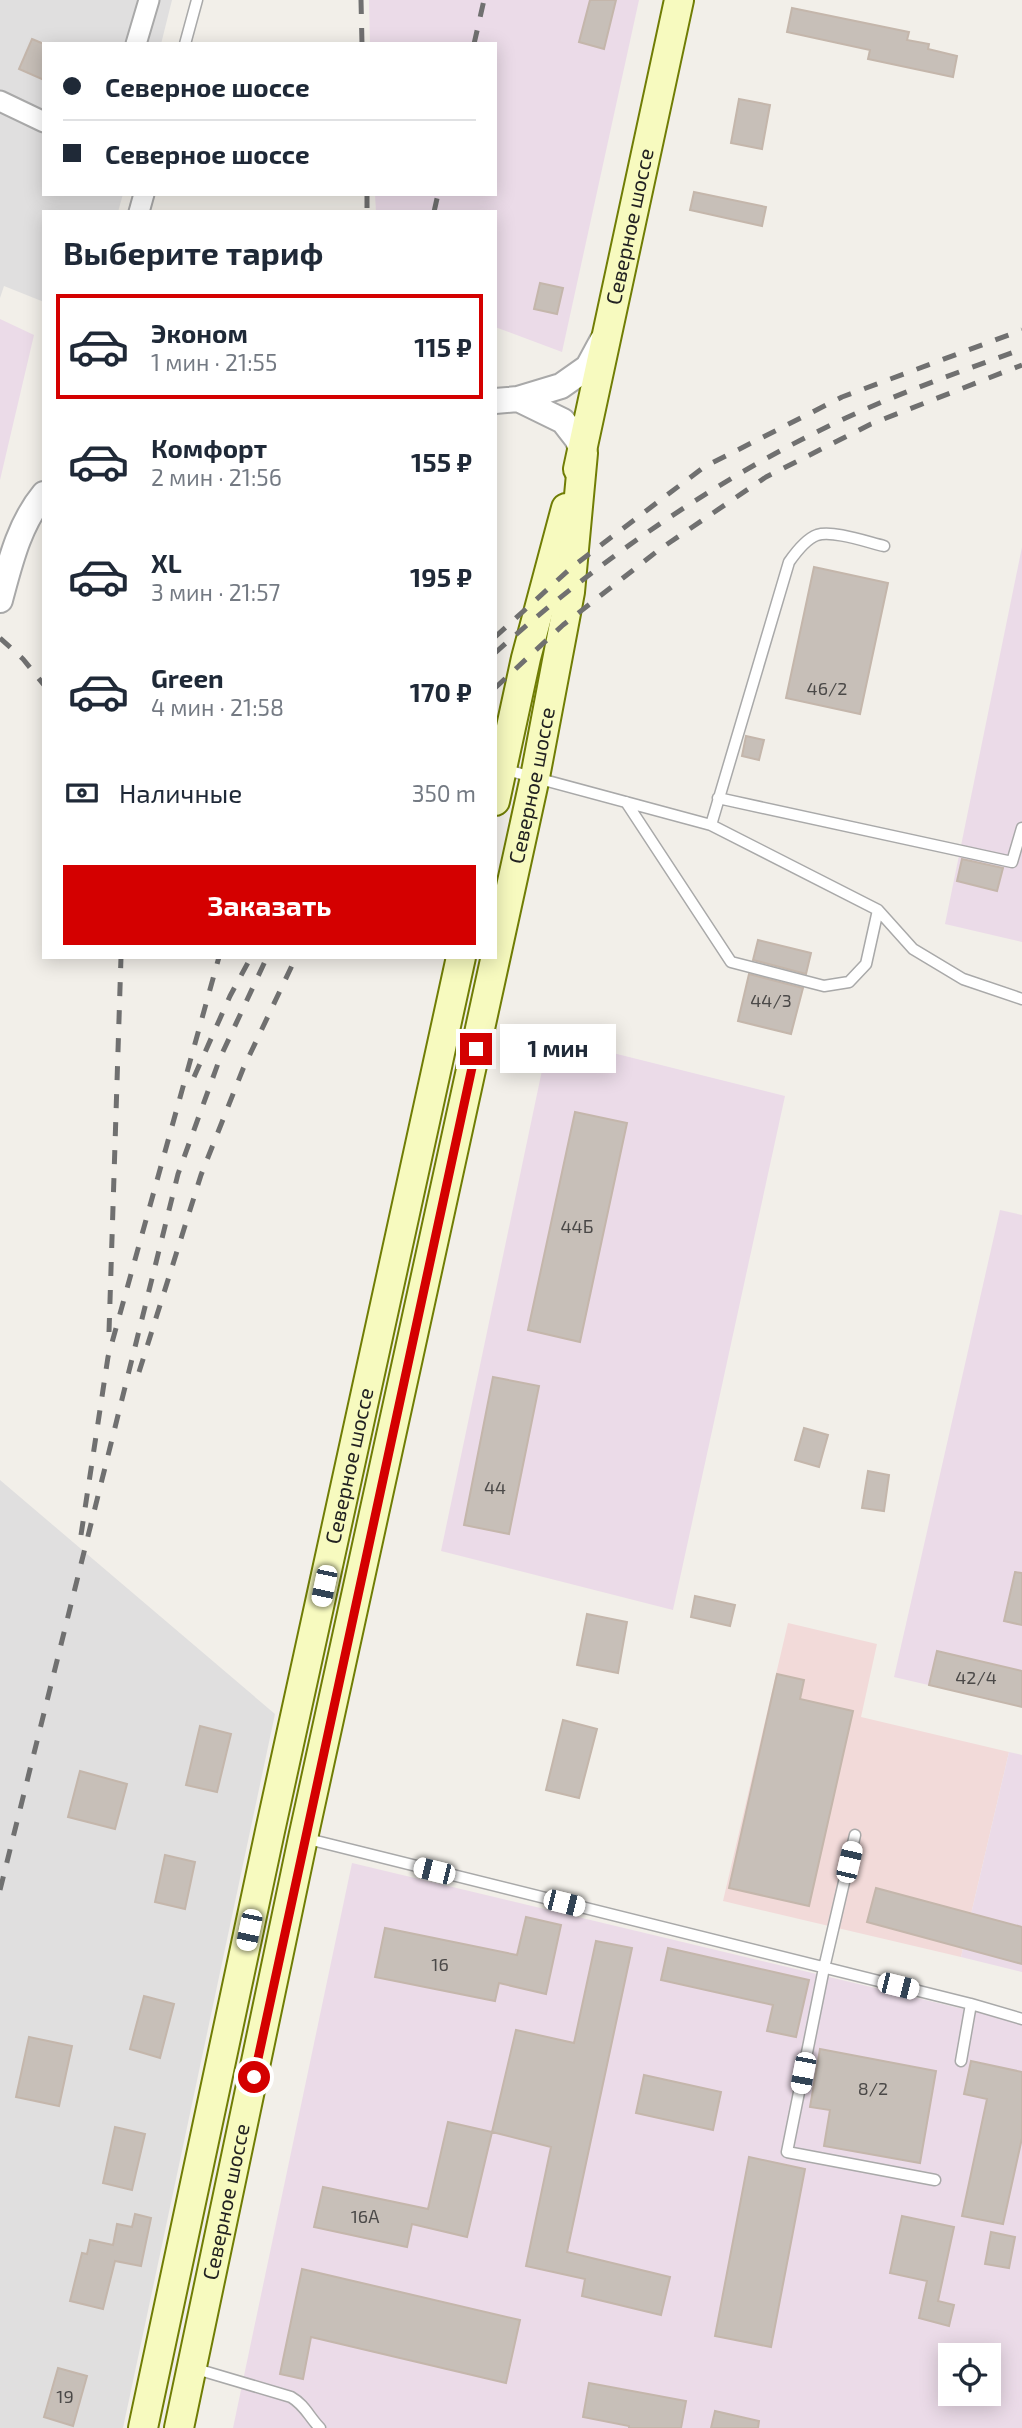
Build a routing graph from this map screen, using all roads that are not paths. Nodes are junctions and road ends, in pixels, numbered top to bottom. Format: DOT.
graph roads {
  1 [pos="149,0"];
  2 [pos="197,0"];
  3 [pos="679,0"];
  4 [pos="137,42"];
  5 [pos="186,42"];
  6 [pos="0,101"];
  7 [pos="42,121"];
  8 [pos="610,326"];
  9 [pos="506,400"];
  10 [pos="583,453"];
  11 [pos="42,496"];
  12 [pos="884,546"];
  13 [pos="0,600"];
  14 [pos="502,769"];
  15 [pos="535,777"];
  16 [pos="497,792"];
  17 [pos="718,798"];
  18 [pos="626,802"];
  19 [pos="711,824"];
  20 [pos="1022,828"];
  21 [pos="1017,863"];
  22 [pos="878,911"];
  23 [pos="497,951"];
  24 [pos="461,959"];
  25 [pos="495,959"];
  26 [pos="1022,999"];
  27 [pos="270,1831"];
  28 [pos="855,1835"];
  29 [pos="303,1838"];
  30 [pos="824,1968"];
  31 [pos="971,2004"];
  32 [pos="1022,2019"];
  33 [pos="961,2061"];
  34 [pos="935,2180"];
  35 [pos="158,2360"];
  36 [pos="192,2368"];
  37 [pos="143,2428"];
  38 [pos="179,2428"];
  39 [pos="320,2428"];
  1 -- 4 [label="street"];
  2 -- 5 [label="lane"];
  3 -- 8 [label="main road, Северное шоссе"];
  6 -- 7 [label="street"];
  8 -- 9 [label="street"];
  8 -- 10 [label="main road, Северное шоссе"];
  9 -- 10 [label="street"];
  10 -- 14 [label="main road, Северное шоссе"];
  10 -- 15 [label="main road, Северное шоссе"];
  11 -- 13 [label="street"];
  12 -- 17 [label="lane"];
  14 -- 15 [label="lane"];
  14 -- 16 [label="main road, Северное шоссе"];
  15 -- 18 [label="lane"];
  15 -- 23 [label="main road, Северное шоссе"];
  17 -- 19 [label="lane"];
  17 -- 21 [label="lane"];
  18 -- 19 [label="lane"];
  18 -- 22 [label="lane"];
  19 -- 22 [label="lane"];
  20 -- 21 [label="lane"];
  22 -- 26 [label="lane"];
  24 -- 27 [label="main road, Северное шоссе"];
  25 -- 29 [label="main road, Северное шоссе"];
  27 -- 29 [label="main road"];
  27 -- 35 [label="main road, Северное шоссе"];
  28 -- 30 [label="lane"];
  29 -- 30 [label="lane"];
  29 -- 36 [label="main road, Северное шоссе"];
  30 -- 31 [label="lane"];
  30 -- 34 [label="lane"];
  31 -- 32 [label="lane"];
  31 -- 33 [label="lane"];
  35 -- 36 [label="main road"];
  35 -- 37 [label="main road, Северное шоссе"];
  36 -- 38 [label="main road, Северное шоссе"];
  36 -- 39 [label="lane"];
}
